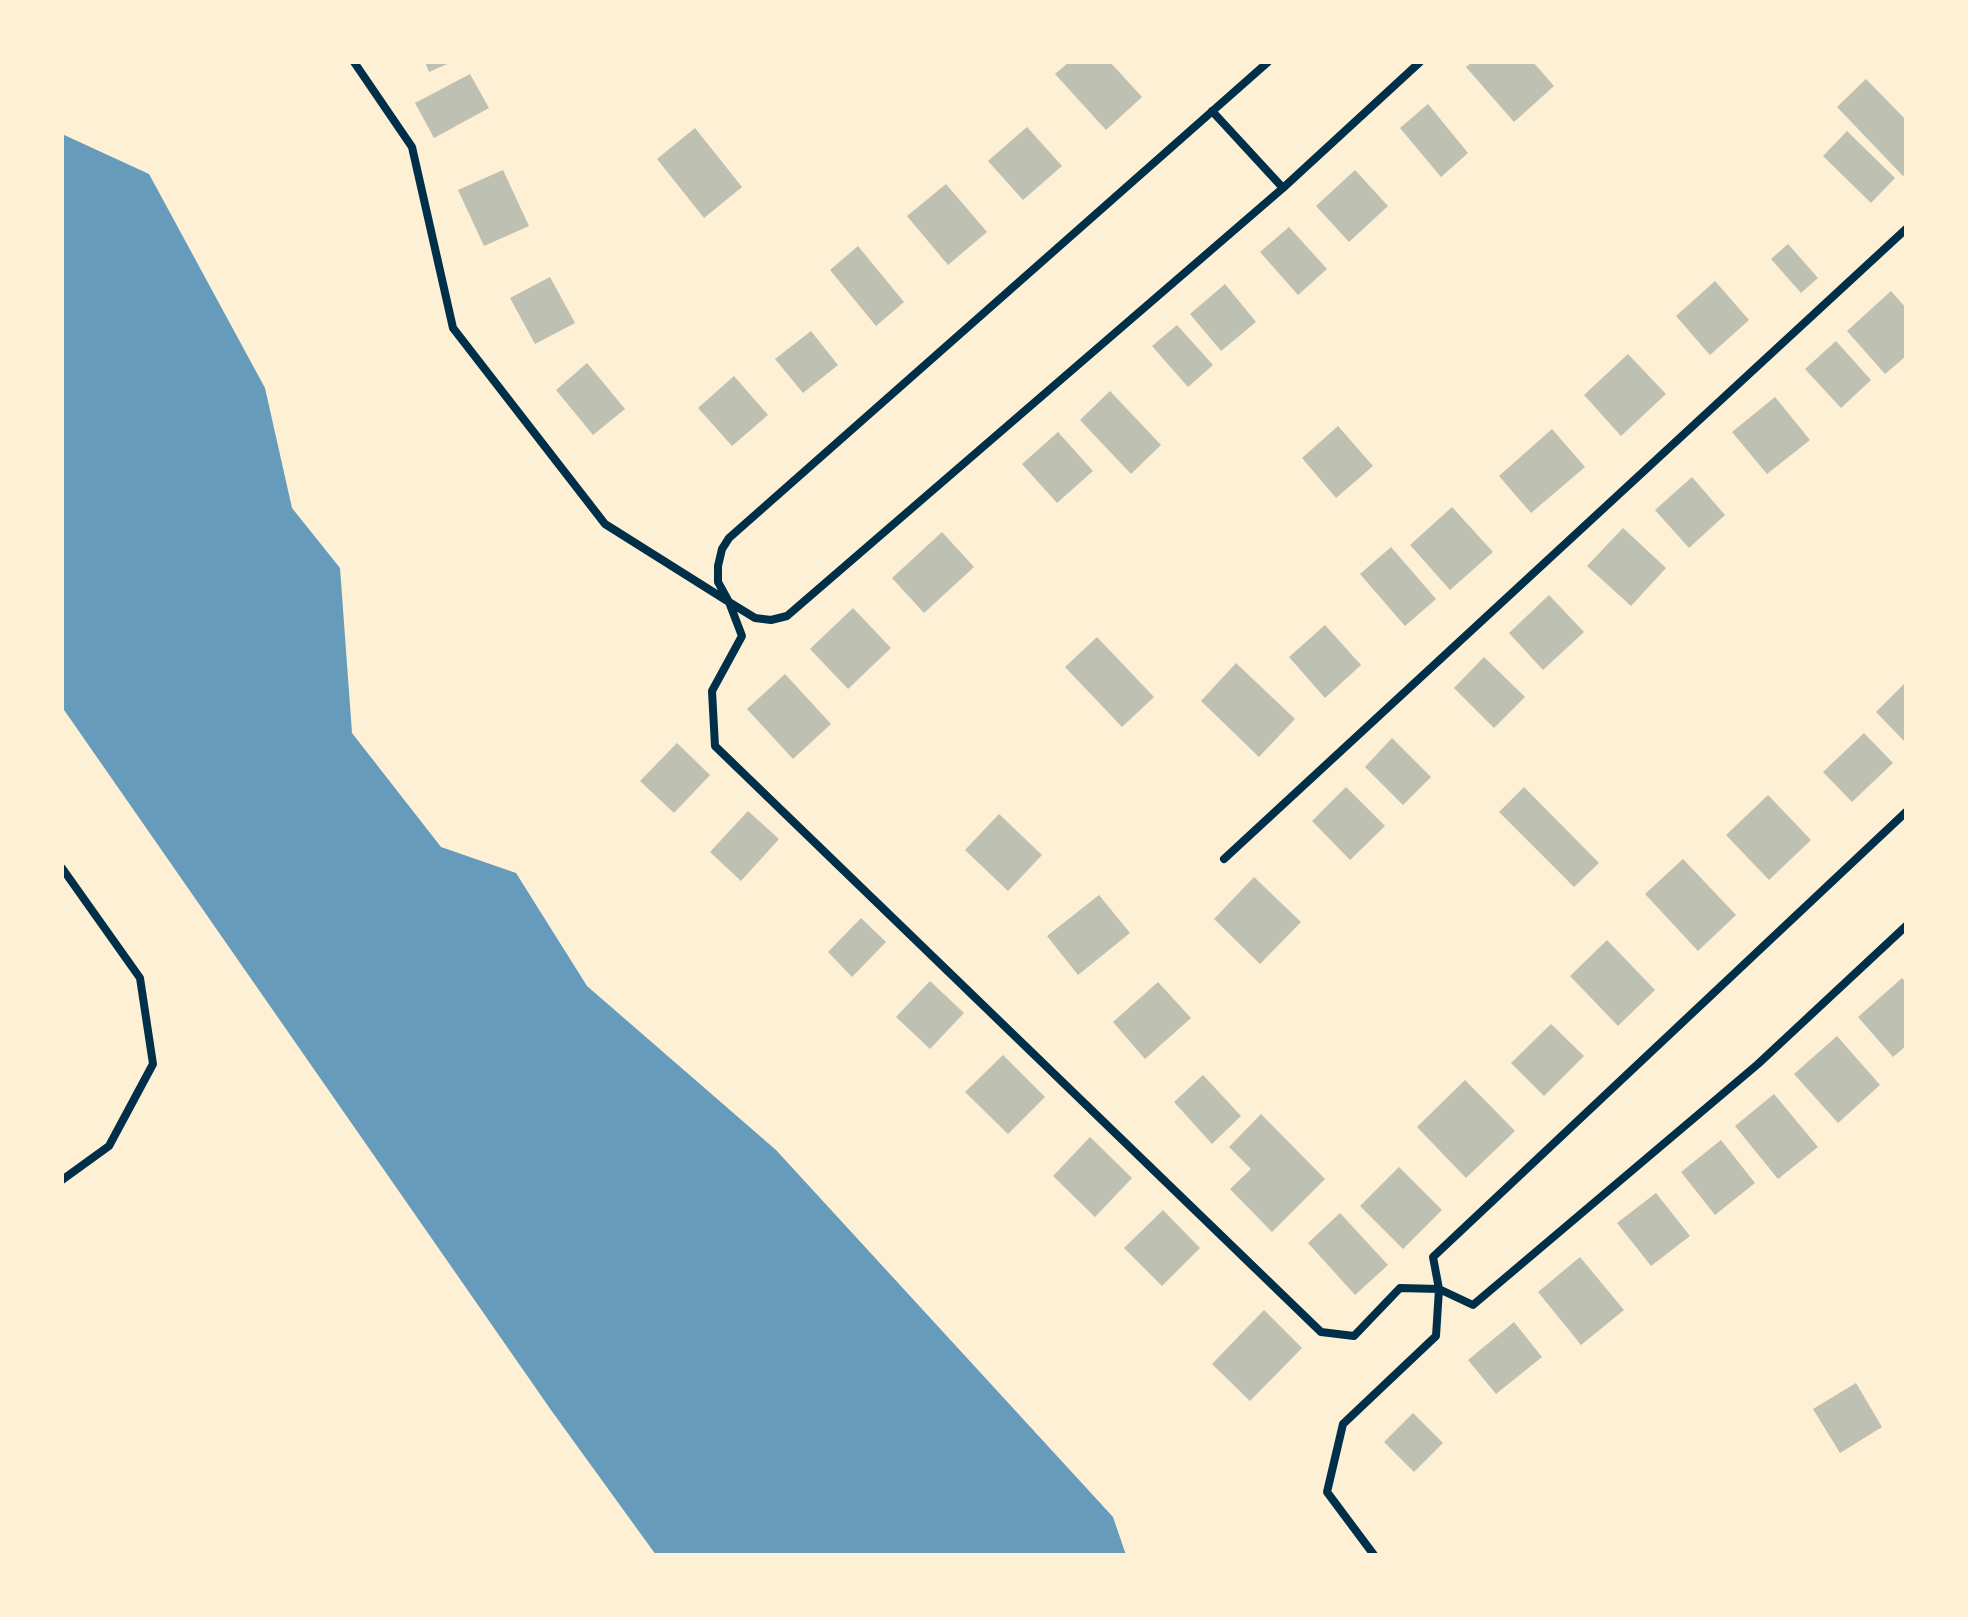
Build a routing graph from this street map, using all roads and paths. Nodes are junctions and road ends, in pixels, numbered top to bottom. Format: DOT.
graph roads {
  1 [pos="354,62"];
  2 [pos="1268,62"];
  3 [pos="1420,62"];
  4 [pos="1212,111"];
  5 [pos="1283,188"];
  6 [pos="1906,229"];
  7 [pos="729,602"];
  8 [pos="1906,812"];
  9 [pos="1224,859"];
  10 [pos="62,868"];
  11 [pos="1906,926"];
  12 [pos="62,1180"];
  13 [pos="1439,1289"];
  14 [pos="1374,1555"];
  1 -- 7 [label="street"];
  2 -- 4 [label="street"];
  3 -- 5 [label="street"];
  4 -- 5 [label="street"];
  4 -- 7 [label="street"];
  5 -- 7 [label="street"];
  6 -- 9 [label="street"];
  7 -- 13 [label="street"];
  8 -- 13 [label="street"];
  10 -- 12 [label="street"];
  11 -- 13 [label="street"];
  13 -- 14 [label="street"];
}
